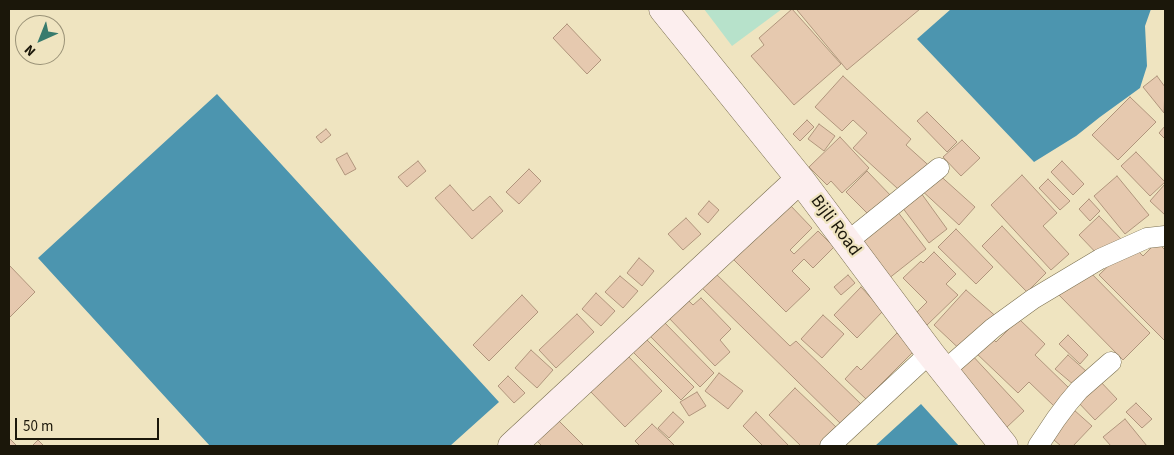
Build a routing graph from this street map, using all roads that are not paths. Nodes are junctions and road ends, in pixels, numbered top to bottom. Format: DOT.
graph roads {
  1 [pos="663,9"];
  2 [pos="939,168"];
  3 [pos="800,179"];
  4 [pos="1165,236"];
  5 [pos="848,242"];
  6 [pos="937,362"];
  7 [pos="1111,362"];
  8 [pos="512,446"];
  9 [pos="830,446"];
  10 [pos="1004,446"];
  11 [pos="1038,446"];
  1 -- 3 [label="street, Bijli Road"];
  2 -- 5 [label="street"];
  3 -- 5 [label="street, Bijli Road"];
  3 -- 8 [label="street"];
  4 -- 6 [label="street"];
  5 -- 6 [label="street, Bijli Road"];
  6 -- 9 [label="street"];
  6 -- 10 [label="street, Bijli Road"];
  7 -- 11 [label="street"];
}
